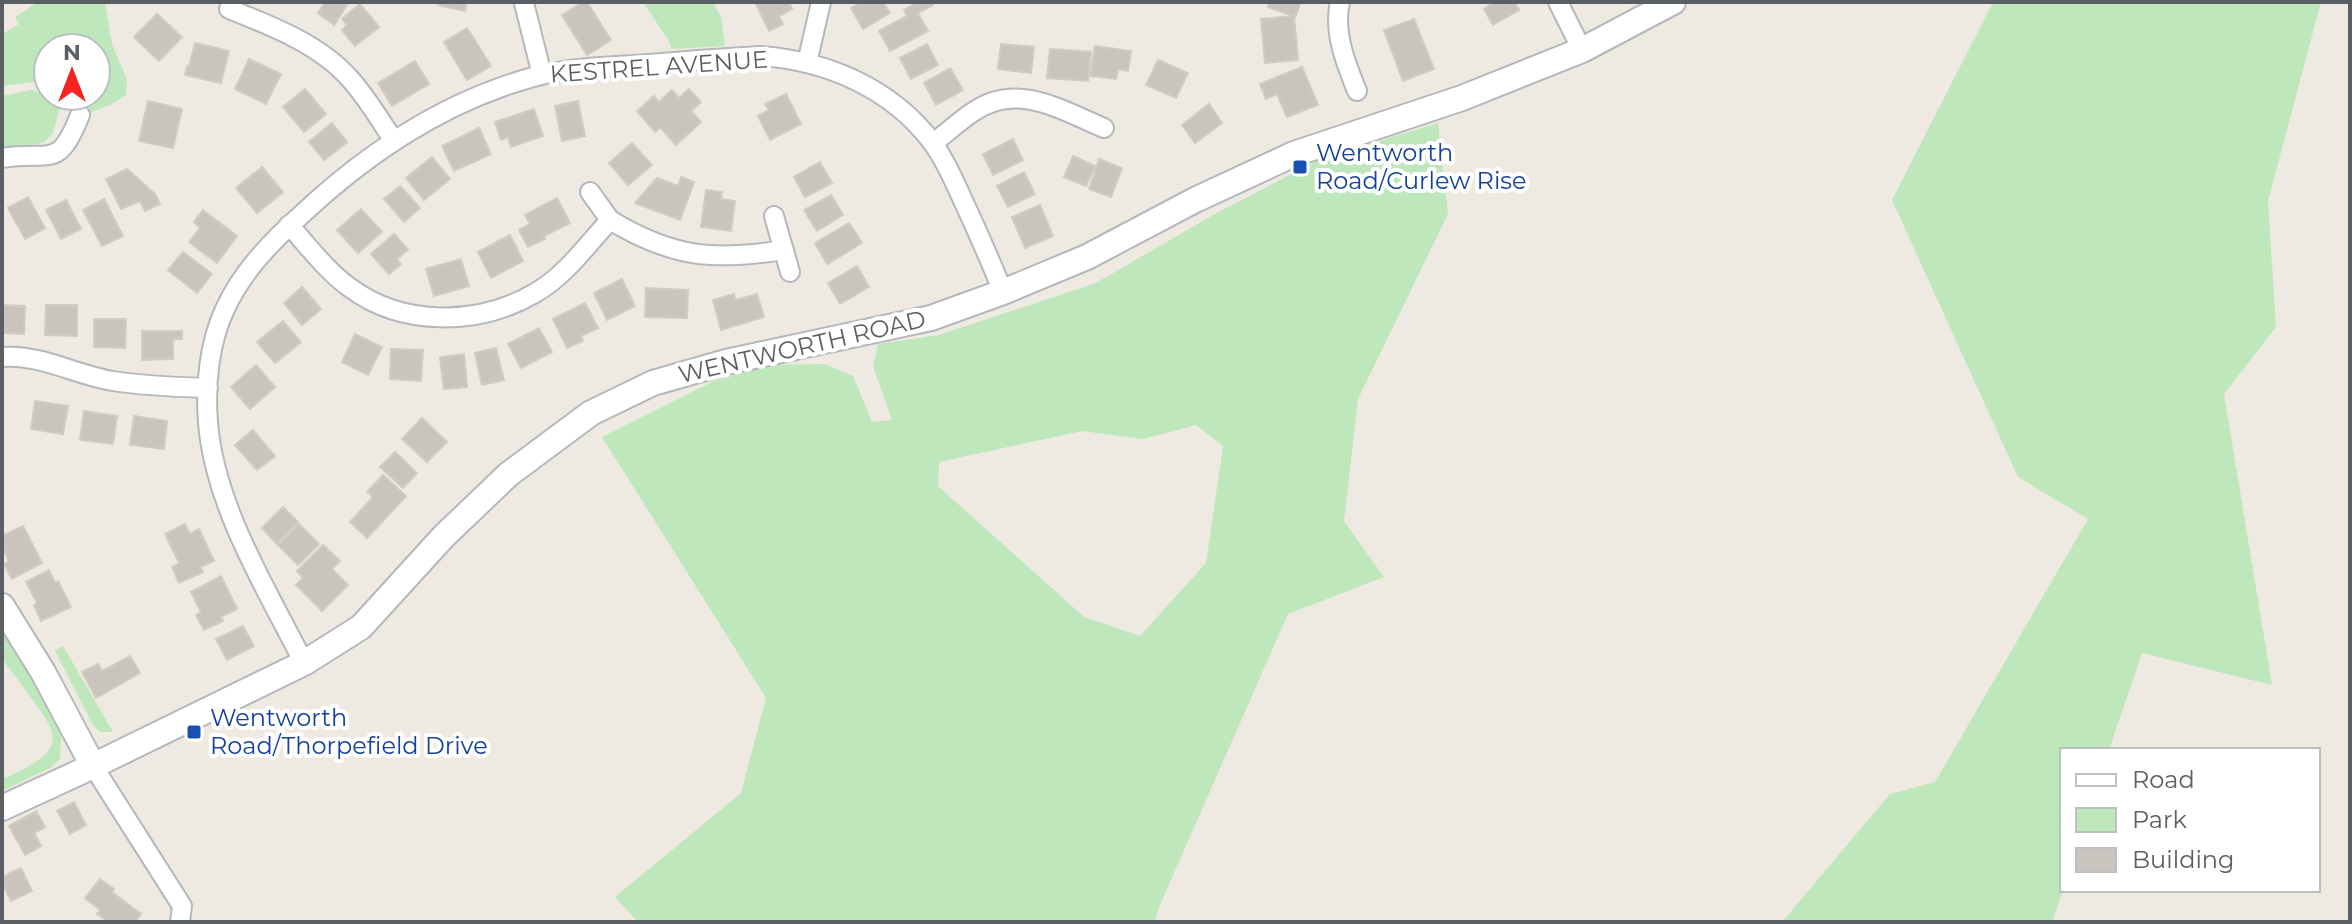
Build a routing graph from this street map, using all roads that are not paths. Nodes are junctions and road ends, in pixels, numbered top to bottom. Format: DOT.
graph roads {
  1 [pos="821,2"];
  2 [pos="1340,2"];
  3 [pos="1558,2"];
  4 [pos="1673,2"];
  5 [pos="524,3"];
  6 [pos="229,9"];
  7 [pos="1582,50"];
  8 [pos="807,63"];
  9 [pos="542,75"];
  10 [pos="1357,91"];
  11 [pos="80,115"];
  12 [pos="1104,128"];
  13 [pos="394,141"];
  14 [pos="933,143"];
  15 [pos="2,158"];
  16 [pos="590,192"];
  17 [pos="774,216"];
  18 [pos="610,220"];
  19 [pos="289,225"];
  20 [pos="784,250"];
  21 [pos="790,272"];
  22 [pos="1003,292"];
  23 [pos="2,357"];
  24 [pos="208,388"];
  25 [pos="2,606"];
  26 [pos="304,663"];
  27 [pos="93,766"];
  28 [pos="2,808"];
  29 [pos="180,922"];
  1 -- 8 [label="street"];
  2 -- 10 [label="street"];
  3 -- 7 [label="street"];
  4 -- 7 [label="street, WENTWORTH ROAD"];
  5 -- 9 [label="street"];
  6 -- 13 [label="street"];
  7 -- 22 [label="street, WENTWORTH ROAD"];
  8 -- 9 [label="street, KESTREL AVENUE"];
  8 -- 14 [label="street, KESTREL AVENUE"];
  9 -- 13 [label="street, KESTREL AVENUE"];
  11 -- 15 [label="street"];
  12 -- 14 [label="street"];
  13 -- 19 [label="street, KESTREL AVENUE"];
  14 -- 22 [label="street, KESTREL AVENUE"];
  16 -- 18 [label="street"];
  17 -- 20 [label="street"];
  18 -- 19 [label="street"];
  18 -- 20 [label="street"];
  19 -- 24 [label="street, KESTREL AVENUE"];
  20 -- 21 [label="street"];
  22 -- 26 [label="street, WENTWORTH ROAD"];
  23 -- 24 [label="street"];
  24 -- 26 [label="street, KESTREL AVENUE"];
  25 -- 27 [label="street"];
  26 -- 27 [label="street, WENTWORTH ROAD"];
  27 -- 28 [label="street, WENTWORTH ROAD"];
  27 -- 29 [label="street"];
}
